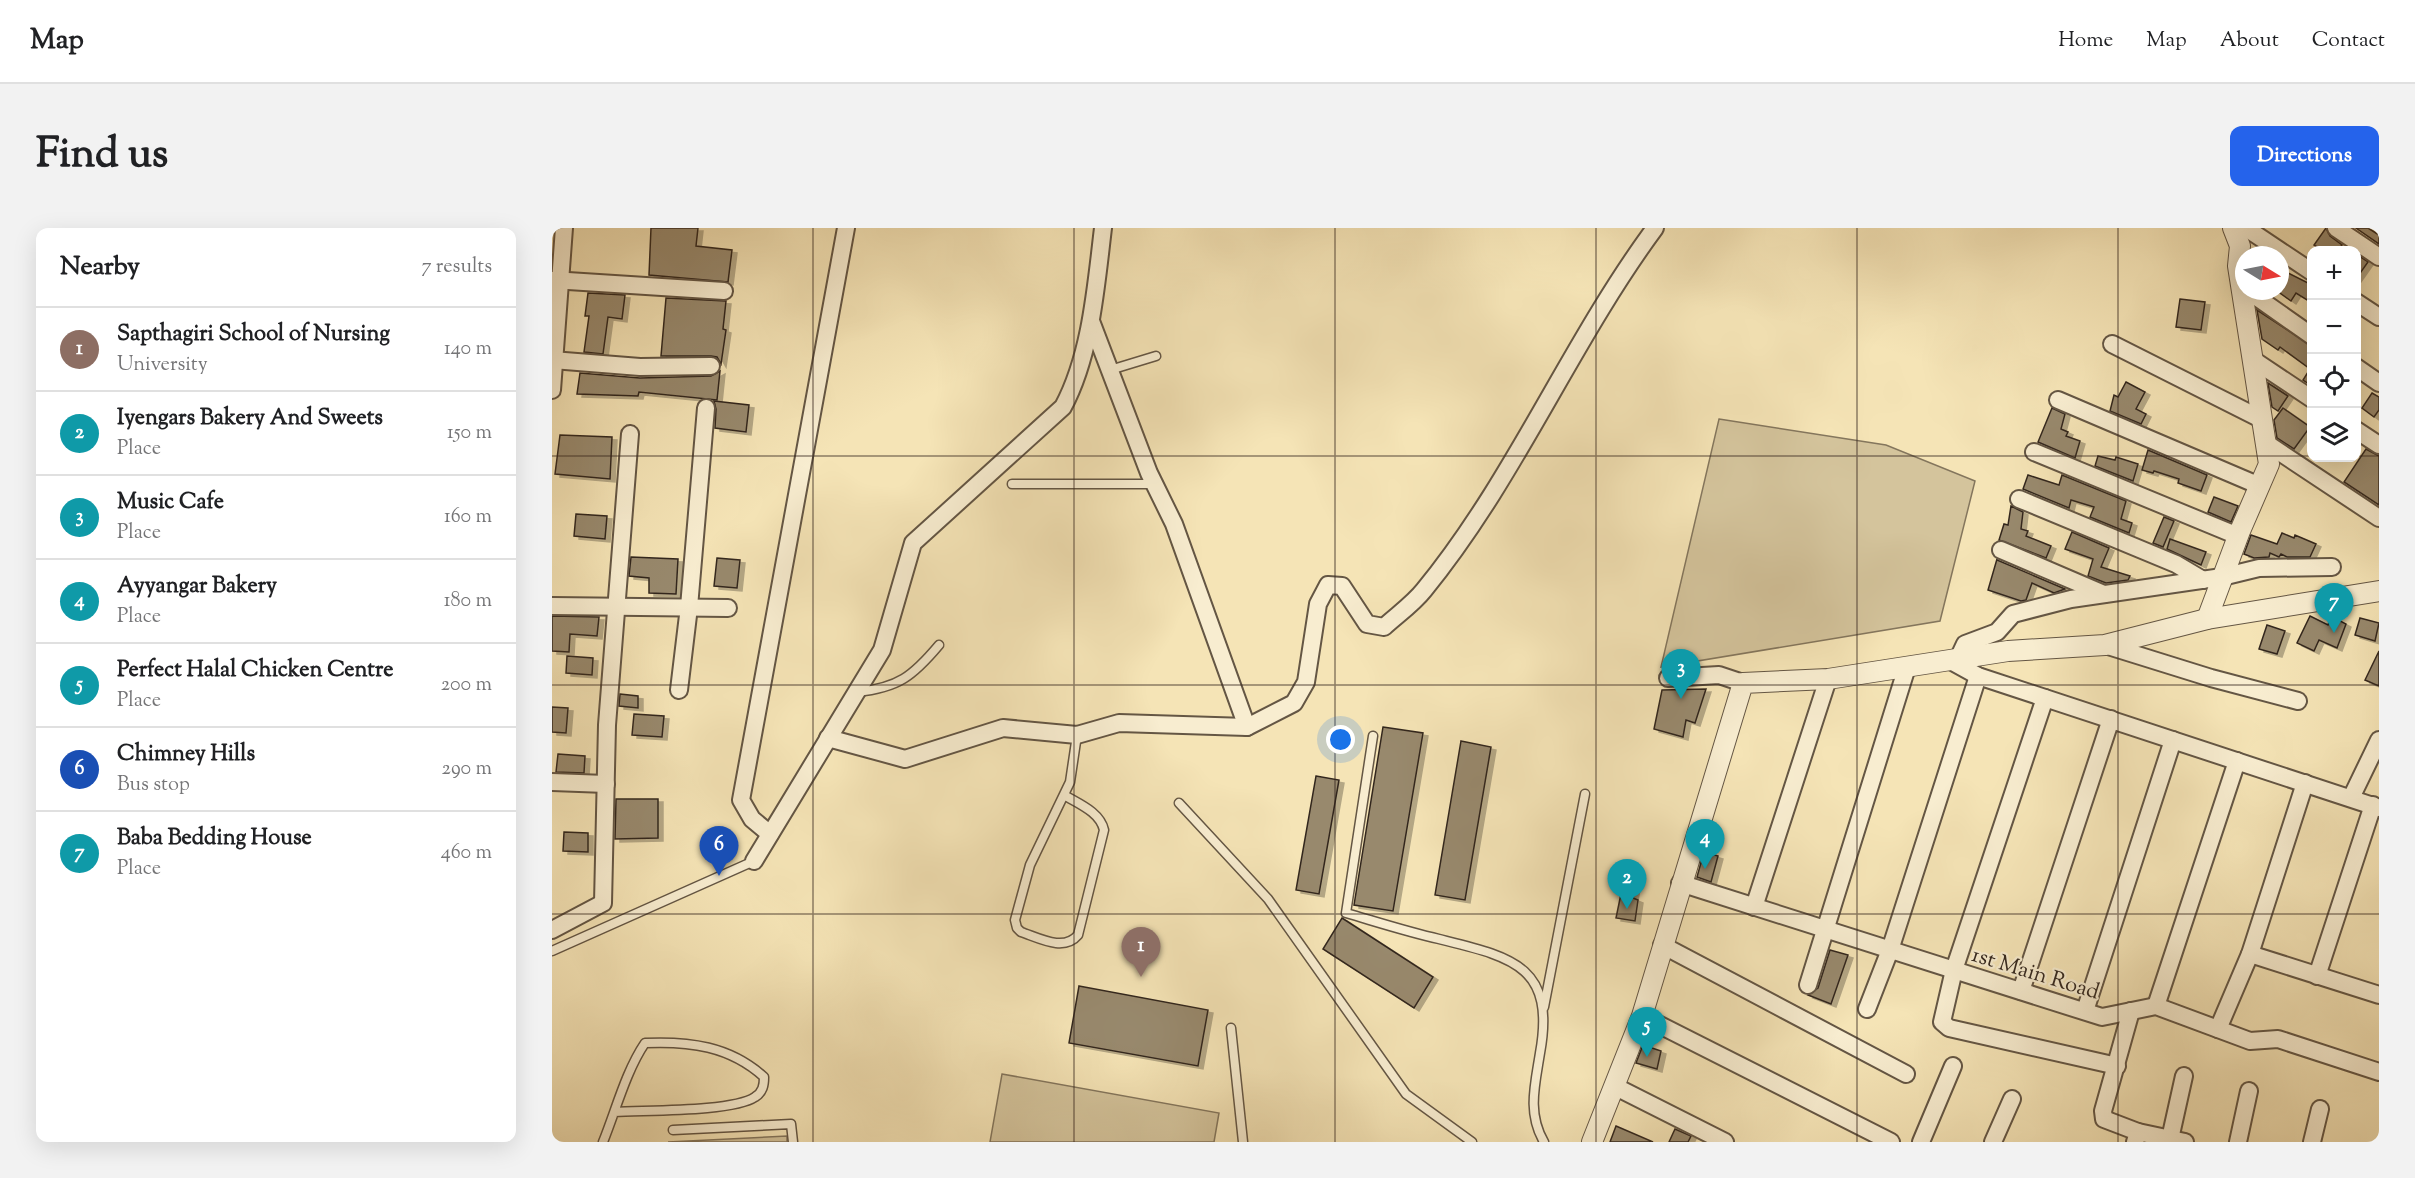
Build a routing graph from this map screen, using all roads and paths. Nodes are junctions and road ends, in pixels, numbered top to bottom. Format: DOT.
graph roads {
  1 [pos="564,228"];
  2 [pos="846,228"];
  3 [pos="1103,228"];
  4 [pos="1654,228"];
  5 [pos="2336,228"];
  6 [pos="2243,233"];
  7 [pos="2379,257"];
  8 [pos="2307,269"];
  9 [pos="556,280"];
  10 [pos="724,291"];
  11 [pos="2245,300"];
  12 [pos="2261,300"];
  13 [pos="2361,305"];
  14 [pos="2379,317"];
  15 [pos="1091,321"];
  16 [pos="2307,332"];
  17 [pos="2112,344"];
  18 [pos="1156,356"];
  19 [pos="2252,360"];
  20 [pos="553,361"];
  21 [pos="711,366"];
  22 [pos="1110,370"];
  23 [pos="2361,371"];
  24 [pos="2379,383"];
  25 [pos="552,390"];
  26 [pos="2307,396"];
  27 [pos="2058,400"];
  28 [pos="706,408"];
  29 [pos="2261,419"];
  30 [pos="2361,433"];
  31 [pos="630,434"];
  32 [pos="2266,443"];
  33 [pos="2379,445"];
  34 [pos="2034,452"];
  35 [pos="1012,484"];
  36 [pos="1154,484"];
  37 [pos="2260,486"];
  38 [pos="2019,499"];
  39 [pos="2379,518"];
  40 [pos="2238,536"];
  41 [pos="2001,550"];
  42 [pos="2332,567"];
  43 [pos="2223,577"];
  44 [pos="2203,580"];
  45 [pos="2379,591"];
  46 [pos="2105,594"];
  47 [pos="552,606"];
  48 [pos="616,607"];
  49 [pos="689,607"];
  50 [pos="728,608"];
  51 [pos="2207,619"];
  52 [pos="939,645"];
  53 [pos="2105,645"];
  54 [pos="1954,660"];
  55 [pos="1907,667"];
  56 [pos="1978,676"];
  57 [pos="1668,678"];
  58 [pos="1828,679"];
  59 [pos="1743,683"];
  60 [pos="679,690"];
  61 [pos="856,693"];
  62 [pos="2045,698"];
  63 [pos="2298,701"];
  64 [pos="2111,719"];
  65 [pos="1247,727"];
  66 [pos="1077,735"];
  67 [pos="1373,736"];
  68 [pos="828,738"];
  69 [pos="2173,740"];
  70 [pos="2379,740"];
  71 [pos="2237,761"];
  72 [pos="552,782"];
  73 [pos="2306,783"];
  74 [pos="606,784"];
  75 [pos="1585,794"];
  76 [pos="1064,795"];
  77 [pos="2351,798"];
  78 [pos="1179,803"];
  79 [pos="2376,806"];
  80 [pos="770,834"];
  81 [pos="754,861"];
  82 [pos="1680,883"];
  83 [pos="1754,906"];
  84 [pos="1825,929"];
  85 [pos="552,930"];
  86 [pos="1662,945"];
  87 [pos="1890,950"];
  88 [pos="552,951"];
  89 [pos="2250,954"];
  90 [pos="1954,970"];
  91 [pos="2317,976"];
  92 [pos="1808,985"];
  93 [pos="2021,991"];
  94 [pos="2379,995"];
  95 [pos="2156,1006"];
  96 [pos="1867,1009"];
  97 [pos="2085,1011"];
  98 [pos="2131,1011"];
  99 [pos="1543,1013"];
  100 [pos="1642,1016"];
  101 [pos="1231,1028"];
  102 [pos="2218,1029"];
  103 [pos="1953,1066"];
  104 [pos="2116,1066"];
  105 [pos="2379,1072"];
  106 [pos="1906,1074"];
  107 [pos="2184,1076"];
  108 [pos="1614,1086"];
  109 [pos="2249,1091"];
  110 [pos="2012,1099"];
  111 [pos="2320,1109"];
  112 [pos="615,1112"];
  113 [pos="673,1130"];
  114 [pos="2137,1137"];
  115 [pos="2177,1140"];
  116 [pos="603,1142"];
  117 [pos="793,1142"];
  118 [pos="1243,1142"];
  119 [pos="1472,1142"];
  120 [pos="1544,1142"];
  121 [pos="1592,1142"];
  122 [pos="1725,1142"];
  123 [pos="1891,1142"];
  124 [pos="1921,1142"];
  125 [pos="1993,1142"];
  126 [pos="2238,1142"];
  127 [pos="2312,1142"];
  1 -- 9 [label="street"];
  2 -- 80 [label="street"];
  3 -- 15 [label="street"];
  4 -- 65 [label="street"];
  5 -- 7 [label="street"];
  6 -- 8 [label="street"];
  9 -- 10 [label="street"];
  9 -- 20 [label="street"];
  11 -- 19 [label="street"];
  12 -- 16 [label="street"];
  13 -- 14 [label="street"];
  15 -- 22 [label="street"];
  15 -- 61 [label="street"];
  17 -- 29 [label="street"];
  18 -- 22 [label="lane"];
  19 -- 26 [label="street"];
  19 -- 29 [label="street"];
  20 -- 21 [label="street"];
  20 -- 25 [label="street"];
  22 -- 36 [label="street"];
  23 -- 24 [label="street"];
  27 -- 37 [label="street"];
  28 -- 49 [label="street"];
  29 -- 32 [label="street"];
  30 -- 33 [label="street"];
  31 -- 48 [label="street"];
  32 -- 37 [label="street"];
  32 -- 39 [label="street"];
  34 -- 40 [label="street"];
  35 -- 36 [label="lane"];
  36 -- 65 [label="street"];
  37 -- 40 [label="street"];
  38 -- 44 [label="street"];
  40 -- 43 [label="street"];
  41 -- 46 [label="street"];
  42 -- 43 [label="street"];
  43 -- 44 [label="street"];
  43 -- 51 [label="street"];
  44 -- 46 [label="street"];
  45 -- 51 [label="street"];
  46 -- 54 [label="street"];
  47 -- 48 [label="street"];
  48 -- 49 [label="street"];
  48 -- 74 [label="street"];
  49 -- 50 [label="street"];
  49 -- 60 [label="street"];
  51 -- 53 [label="street"];
  52 -- 61 [label="lane"];
  53 -- 54 [label="street"];
  53 -- 63 [label="street"];
  54 -- 55 [label="street"];
  54 -- 56 [label="street"];
  55 -- 58 [label="street"];
  55 -- 84 [label="street"];
  56 -- 62 [label="street"];
  56 -- 87 [label="street"];
  57 -- 59 [label="street"];
  58 -- 59 [label="street"];
  58 -- 83 [label="street"];
  59 -- 82 [label="street"];
  61 -- 68 [label="street"];
  62 -- 64 [label="street"];
  62 -- 90 [label="street"];
  64 -- 69 [label="street"];
  64 -- 93 [label="street"];
  65 -- 66 [label="street"];
  66 -- 68 [label="street"];
  66 -- 76 [label="lane"];
  67 -- 99 [label="lane"];
  68 -- 80 [label="street"];
  69 -- 71 [label="street"];
  69 -- 97 [label="street"];
  70 -- 77 [label="street"];
  71 -- 73 [label="street"];
  71 -- 95 [label="street"];
  72 -- 74 [label="street"];
  73 -- 77 [label="street"];
  73 -- 89 [label="street"];
  74 -- 85 [label="street"];
  75 -- 99 [label="lane"];
  76 -- 76 [label="lane"];
  77 -- 79 [label="street"];
  78 -- 119 [label="lane"];
  79 -- 91 [label="street"];
  80 -- 81 [label="street"];
  81 -- 88 [label="lane"];
  82 -- 83 [label="street, 1st Main Road"];
  82 -- 86 [label="street"];
  83 -- 84 [label="street, 1st Main Road"];
  84 -- 87 [label="street, 1st Main Road"];
  84 -- 92 [label="street"];
  86 -- 100 [label="street"];
  86 -- 106 [label="street"];
  87 -- 90 [label="street, 1st Main Road"];
  87 -- 96 [label="street"];
  89 -- 91 [label="street"];
  89 -- 102 [label="street"];
  90 -- 93 [label="street, 1st Main Road"];
  90 -- 104 [label="street"];
  91 -- 94 [label="street"];
  93 -- 97 [label="street, 1st Main Road"];
  95 -- 98 [label="street, 1st Main Road"];
  95 -- 102 [label="street"];
  97 -- 98 [label="street, 1st Main Road"];
  98 -- 104 [label="street"];
  99 -- 120 [label="lane"];
  100 -- 108 [label="street"];
  100 -- 123 [label="street"];
  101 -- 118 [label="lane"];
  102 -- 105 [label="street"];
  103 -- 124 [label="street"];
  104 -- 114 [label="street"];
  107 -- 115 [label="street"];
  108 -- 121 [label="street"];
  108 -- 122 [label="street"];
  109 -- 126 [label="street"];
  110 -- 125 [label="street"];
  111 -- 127 [label="street"];
  112 -- 112 [label="lane"];
  112 -- 116 [label="lane"];
  113 -- 117 [label="lane"];
  114 -- 115 [label="street"];
}
